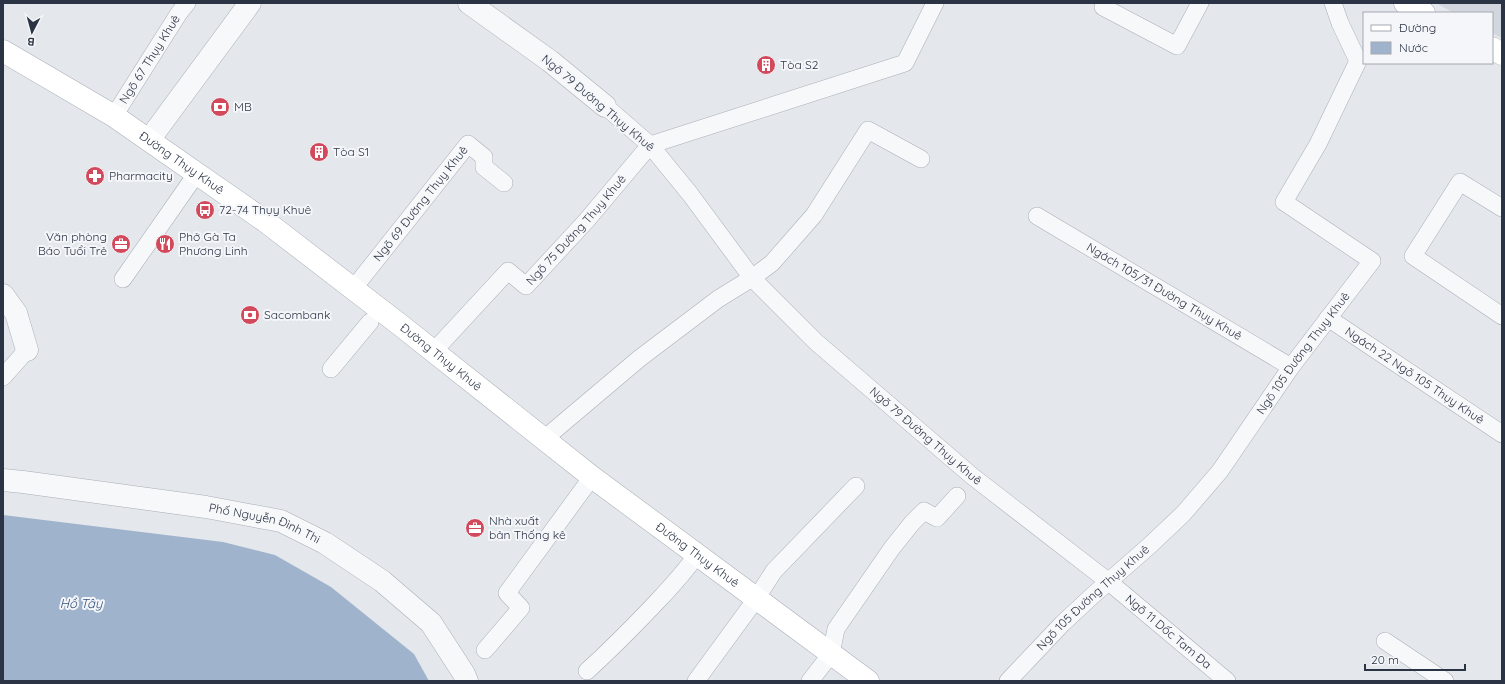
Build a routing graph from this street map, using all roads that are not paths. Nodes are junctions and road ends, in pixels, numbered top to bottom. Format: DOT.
graph roads {
  1 [pos="187,3"];
  2 [pos="250,3"];
  3 [pos="469,3"];
  4 [pos="935,3"];
  5 [pos="1200,3"];
  6 [pos="1333,3"];
  7 [pos="1405,3"];
  8 [pos="1103,6"];
  9 [pos="1422,12"];
  10 [pos="1493,49"];
  11 [pos="3,50"];
  12 [pos="1502,54"];
  13 [pos="605,106"];
  14 [pos="114,116"];
  15 [pos="149,140"];
  16 [pos="650,145"];
  17 [pos="921,159"];
  18 [pos="197,173"];
  19 [pos="504,183"];
  20 [pos="1502,208"];
  21 [pos="1038,216"];
  22 [pos="752,278"];
  23 [pos="123,279"];
  24 [pos="354,289"];
  25 [pos="3,295"];
  26 [pos="1502,316"];
  27 [pos="1328,318"];
  28 [pos="370,322"];
  29 [pos="27,350"];
  30 [pos="433,352"];
  31 [pos="1291,367"];
  32 [pos="330,369"];
  33 [pos="3,377"];
  34 [pos="1502,434"];
  35 [pos="544,439"];
  36 [pos="592,476"];
  37 [pos="3,480"];
  38 [pos="856,486"];
  39 [pos="957,496"];
  40 [pos="697,554"];
  41 [pos="1109,582"];
  42 [pos="756,599"];
  43 [pos="1385,641"];
  44 [pos="485,650"];
  45 [pos="831,654"];
  46 [pos="587,671"];
  47 [pos="467,681"];
  48 [pos="696,681"];
  49 [pos="810,681"];
  50 [pos="868,681"];
  51 [pos="1008,681"];
  52 [pos="1227,681"];
  53 [pos="1446,681"];
  1 -- 14 [label="lane, Ngõ 67 Thụy Khuê"];
  2 -- 15 [label="street"];
  3 -- 13 [label="street, Ngõ 79 Đường Thụy Khuê"];
  4 -- 16 [label="lane"];
  5 -- 8 [label="lane"];
  6 -- 27 [label="lane, Ngõ 105 Đường Thụy Khuê"];
  7 -- 9 [label="main road"];
  10 -- 12 [label="main road"];
  11 -- 14 [label="main road, Đường Thụy Khuê"];
  13 -- 16 [label="lane, Ngõ 79 Đường Thụy Khuê"];
  14 -- 15 [label="main road, Đường Thụy Khuê"];
  15 -- 18 [label="main road, Đường Thụy Khuê"];
  16 -- 22 [label="lane, Ngõ 79 Đường Thụy Khuê"];
  16 -- 30 [label="lane, Ngõ 75 Đường Thụy Khuê"];
  17 -- 22 [label="lane"];
  18 -- 23 [label="lane"];
  18 -- 24 [label="main road, Đường Thụy Khuê"];
  19 -- 24 [label="lane, Ngõ 69 Đường Thụy Khuê"];
  20 -- 26 [label="lane"];
  21 -- 31 [label="lane, Ngách 105/31 Đường Thụy Khuê"];
  22 -- 35 [label="lane"];
  22 -- 41 [label="lane, Ngõ 79 Đường Thụy Khuê"];
  24 -- 30 [label="main road, Đường Thụy Khuê"];
  25 -- 29 [label="street"];
  27 -- 31 [label="lane, Ngõ 105 Đường Thụy Khuê"];
  27 -- 34 [label="lane, Ngách 22 Ngõ 105 Thụy Khuê"];
  28 -- 32 [label="lane"];
  29 -- 33 [label="lane"];
  30 -- 35 [label="main road, Đường Thụy Khuê"];
  31 -- 41 [label="lane, Ngõ 105 Đường Thụy Khuê"];
  35 -- 36 [label="main road, Đường Thụy Khuê"];
  36 -- 40 [label="main road, Đường Thụy Khuê"];
  36 -- 44 [label="lane"];
  37 -- 47 [label="street, Phố Nguyễn Đình Thi"];
  38 -- 42 [label="lane"];
  39 -- 45 [label="lane"];
  40 -- 42 [label="main road, Đường Thụy Khuê"];
  40 -- 46 [label="lane"];
  41 -- 51 [label="lane, Ngõ 105 Đường Thụy Khuê"];
  41 -- 52 [label="lane, Ngõ 11 Dốc Tam Đa"];
  42 -- 45 [label="main road, Đường Thụy Khuê"];
  42 -- 48 [label="lane"];
  43 -- 53 [label="lane"];
  45 -- 49 [label="lane"];
  45 -- 50 [label="main road, Đường Thụy Khuê"];
}
